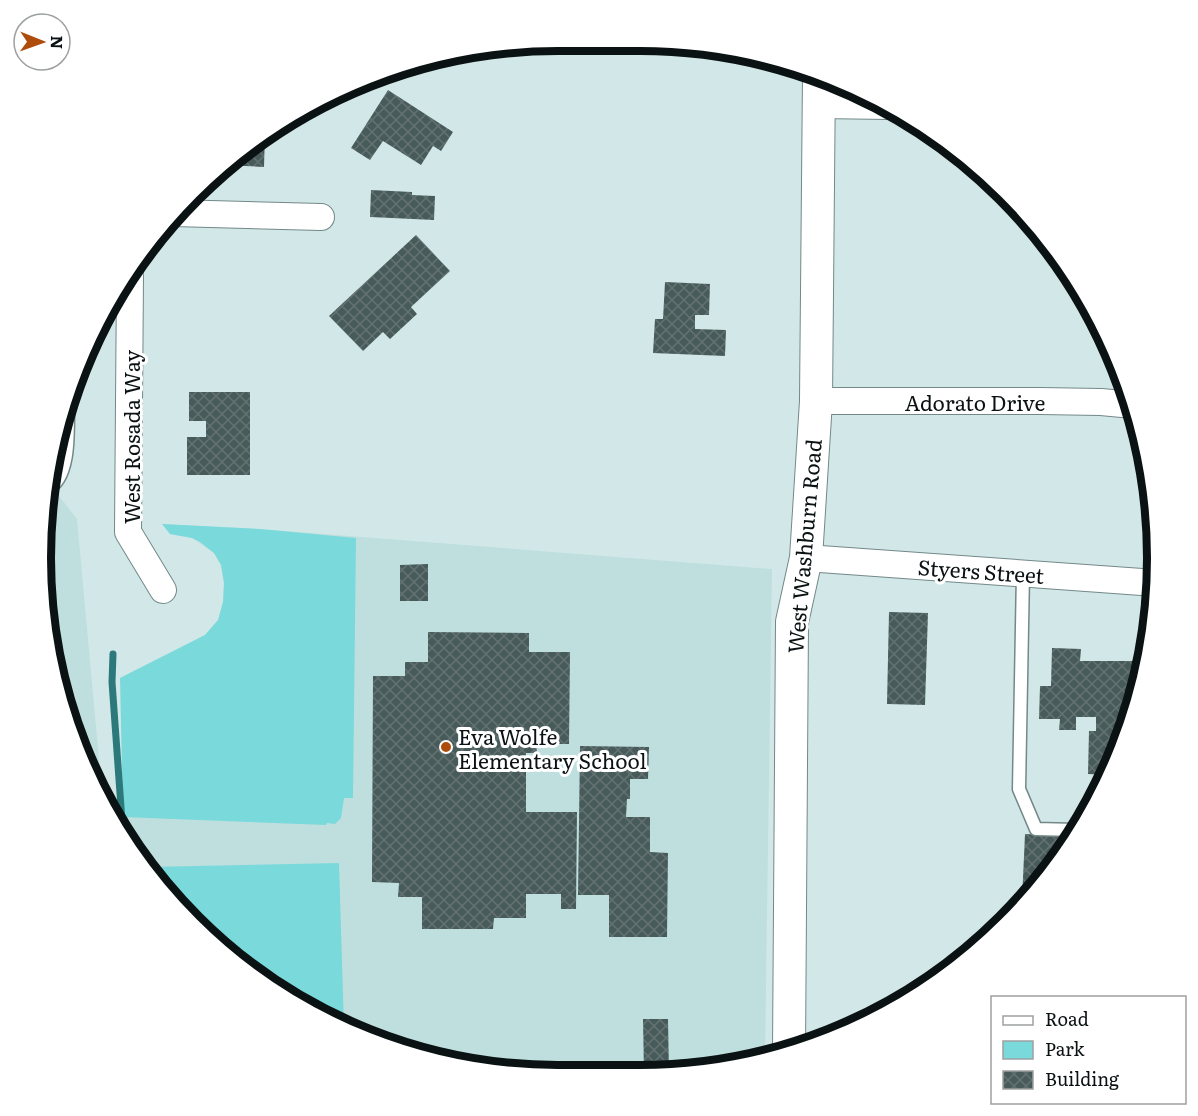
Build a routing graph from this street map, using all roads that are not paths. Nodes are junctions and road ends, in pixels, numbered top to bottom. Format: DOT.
graph roads {
  1 [pos="819,90"];
  2 [pos="851,97"];
  3 [pos="186,213"];
  4 [pos="321,217"];
  5 [pos="130,286"];
  6 [pos="816,401"];
  7 [pos="1123,404"];
  8 [pos="67,432"];
  9 [pos="57,481"];
  10 [pos="806,558"];
  11 [pos="1023,573"];
  12 [pos="1146,582"];
  13 [pos="163,590"];
  14 [pos="1068,830"];
  15 [pos="789,1042"];
  1 -- 2 [label="street"];
  1 -- 6 [label="street, West Washburn Road"];
  3 -- 4 [label="street"];
  5 -- 13 [label="street, West Rosada Way"];
  6 -- 7 [label="street, Adorato Drive"];
  6 -- 10 [label="street, West Washburn Road"];
  8 -- 9 [label="lane"];
  10 -- 11 [label="street, Styers Street"];
  10 -- 15 [label="street, West Washburn Road"];
  11 -- 12 [label="street, Styers Street"];
  11 -- 14 [label="lane"];
}
